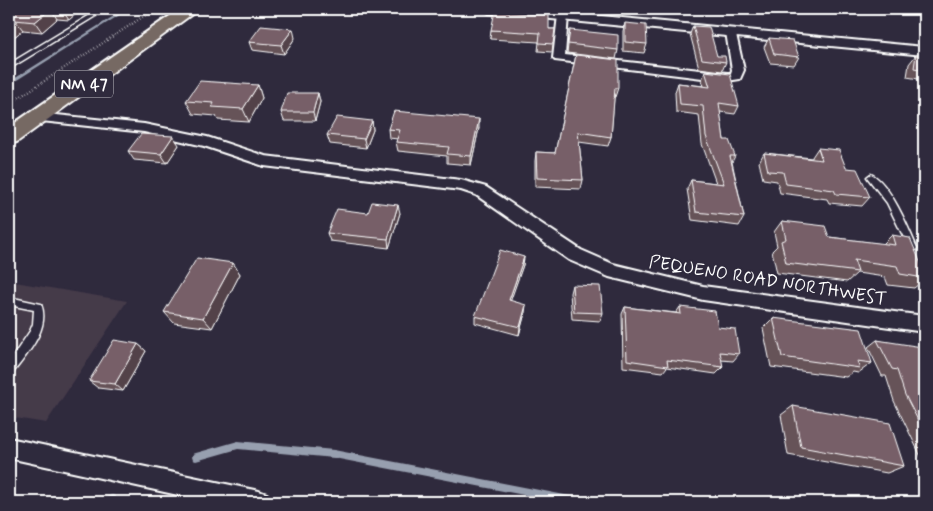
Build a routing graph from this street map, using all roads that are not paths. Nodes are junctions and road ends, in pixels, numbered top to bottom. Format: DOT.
graph roads {
  1 [pos="104,9"];
  2 [pos="191,9"];
  3 [pos="489,9"];
  4 [pos="563,16"];
  5 [pos="731,32"];
  6 [pos="924,51"];
  7 [pos="559,58"];
  8 [pos="9,67"];
  9 [pos="37,117"];
  10 [pos="9,137"];
  11 [pos="870,177"];
  12 [pos="916,258"];
  13 [pos="9,301"];
  14 [pos="924,324"];
  15 [pos="9,370"];
  16 [pos="9,448"];
  17 [pos="260,502"];
  1 -- 8 [label="lane"];
  2 -- 9 [label="main road, NM 47"];
  3 -- 4 [label="street"];
  4 -- 5 [label="street"];
  4 -- 7 [label="street"];
  5 -- 6 [label="street"];
  5 -- 7 [label="street"];
  9 -- 10 [label="main road, NM 47"];
  9 -- 14 [label="street, PEQUENO ROAD NORTHWEST"];
  11 -- 12 [label="lane"];
  13 -- 15 [label="lane"];
  16 -- 17 [label="street"];
}
